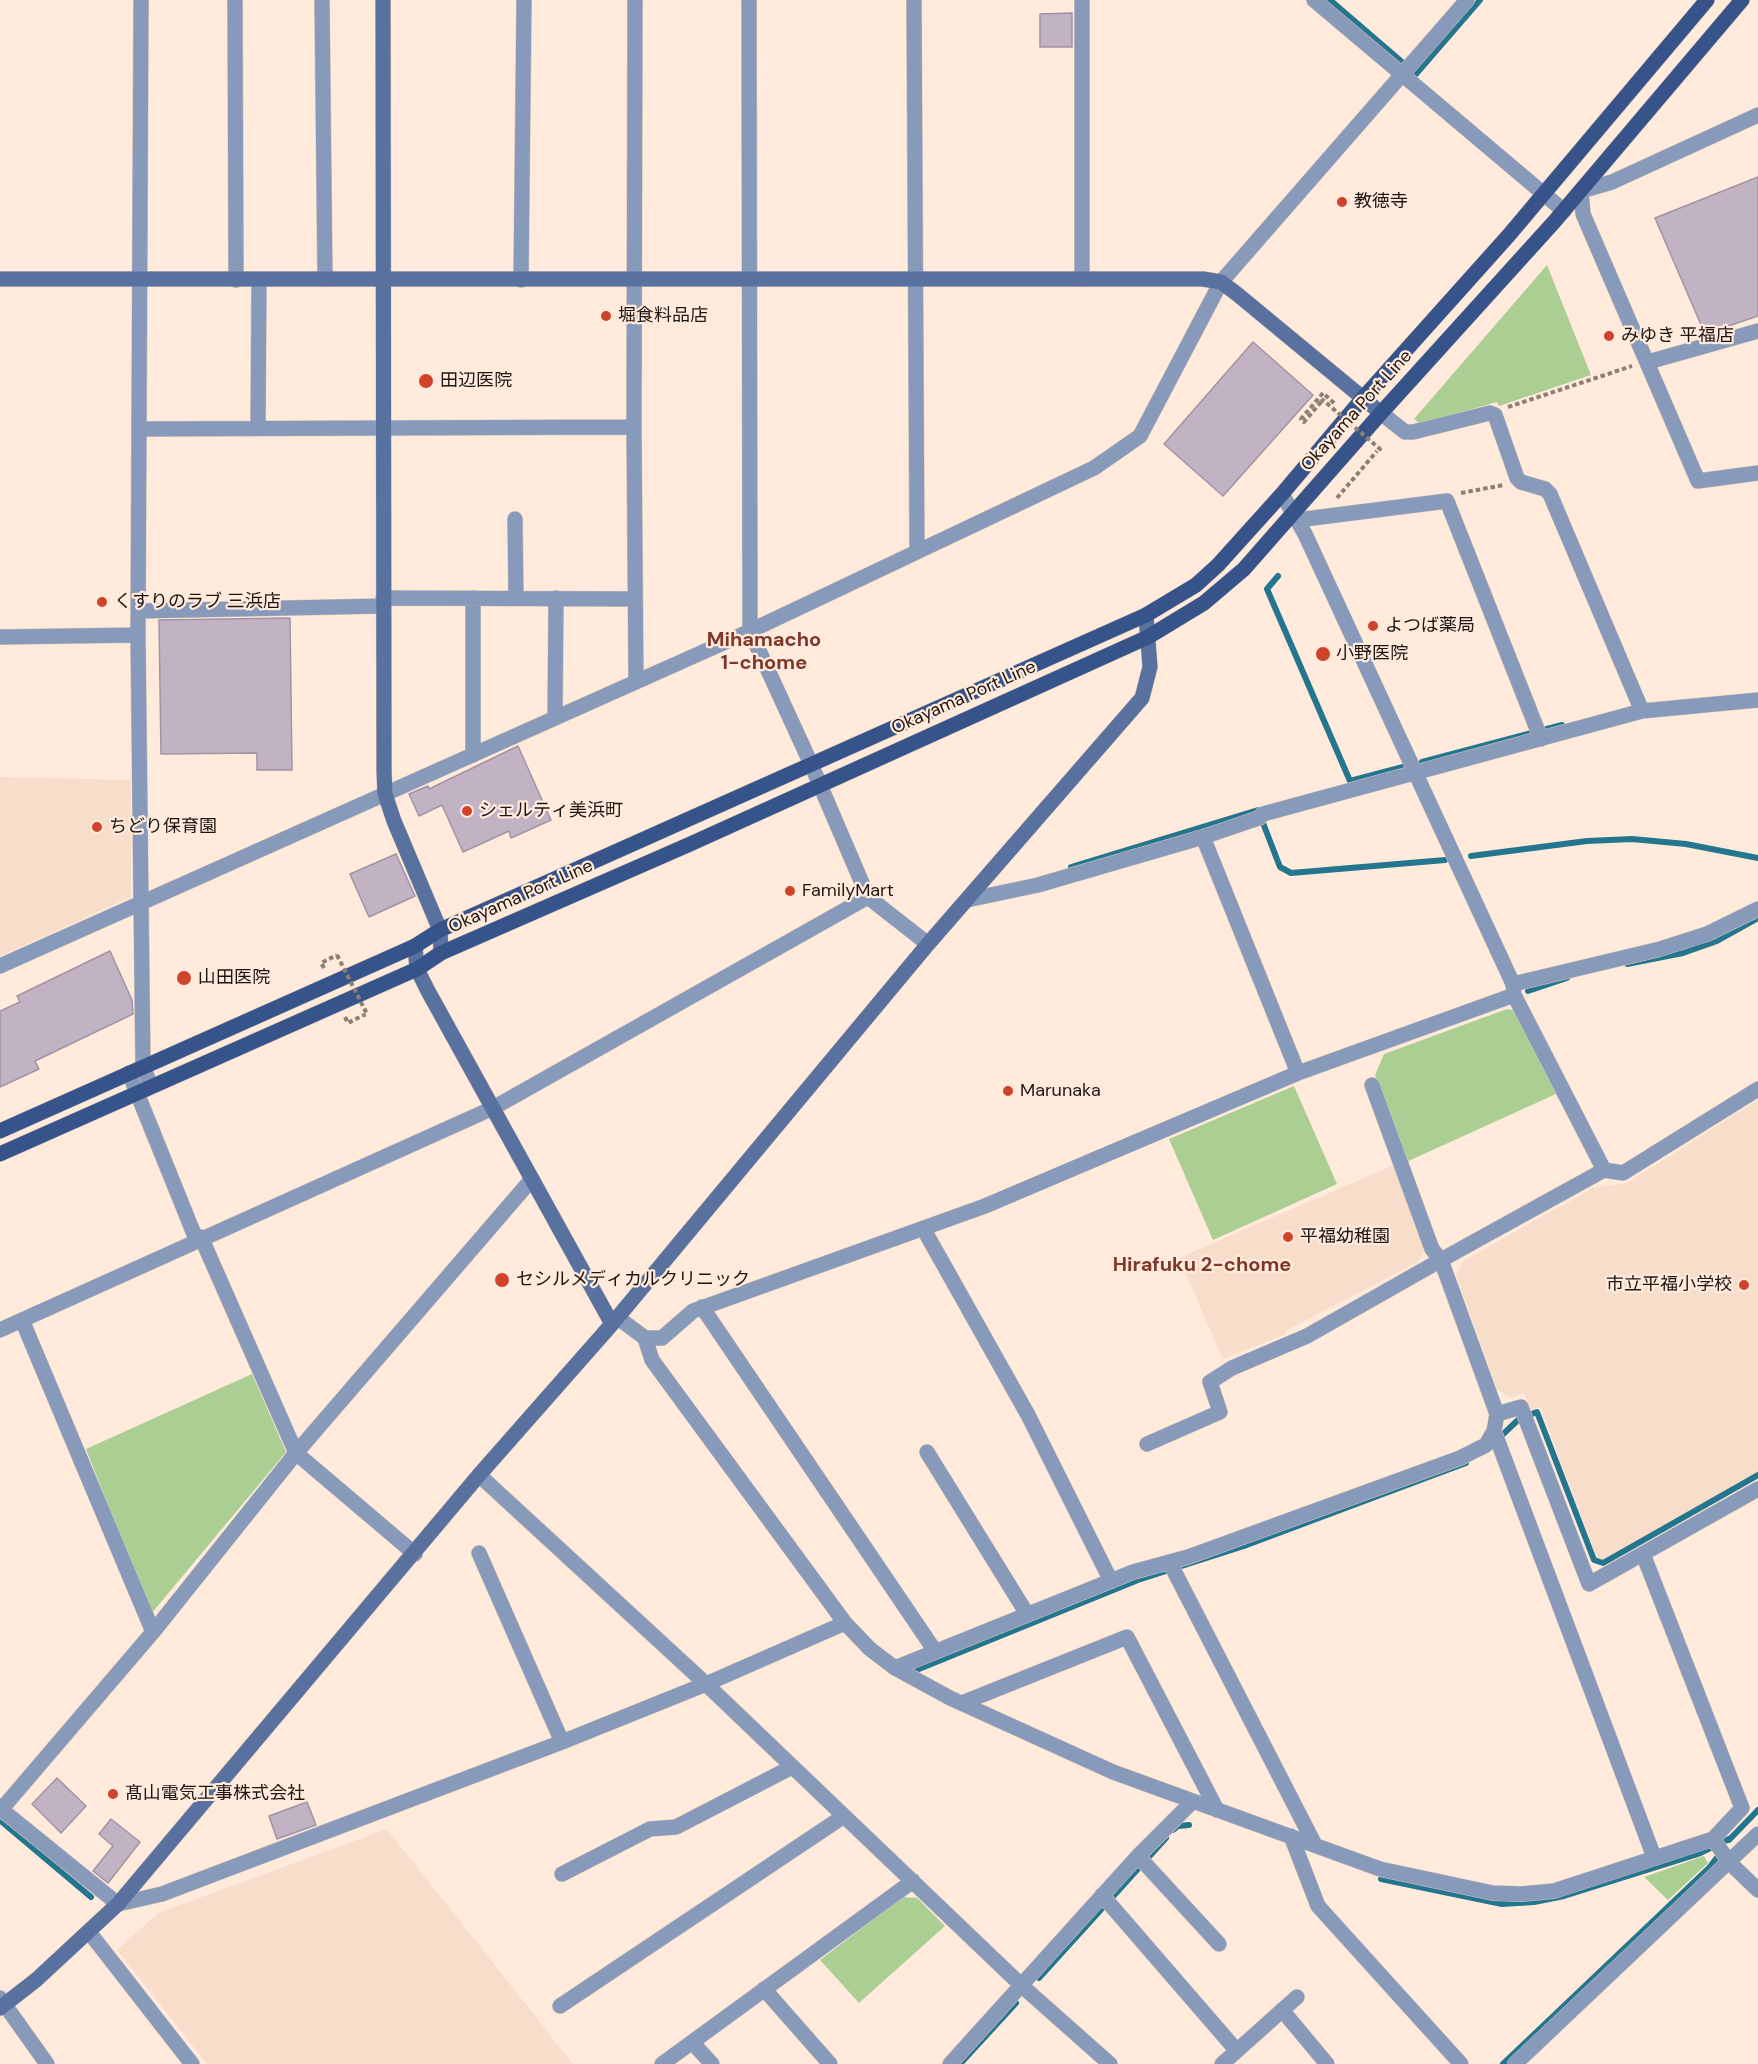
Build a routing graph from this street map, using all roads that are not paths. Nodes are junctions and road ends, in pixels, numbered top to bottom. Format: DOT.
graph roads {
  1 [pos="141,0"];
  2 [pos="235,0"];
  3 [pos="322,0"];
  4 [pos="383,0"];
  5 [pos="524,0"];
  6 [pos="635,0"];
  7 [pos="749,0"];
  8 [pos="914,0"];
  9 [pos="1082,0"];
  10 [pos="1314,0"];
  11 [pos="1467,0"];
  12 [pos="1707,0"];
  13 [pos="1742,0"];
  14 [pos="1406,70"];
  15 [pos="1758,115"];
  16 [pos="1581,191"];
  17 [pos="1543,194"];
  18 [pos="1564,211"];
  19 [pos="0,279"];
  20 [pos="325,279"];
  21 [pos="750,279"];
  22 [pos="915,279"];
  23 [pos="1082,279"];
  24 [pos="141,280"];
  25 [pos="236,280"];
  26 [pos="259,280"];
  27 [pos="383,280"];
  28 [pos="521,280"];
  29 [pos="635,280"];
  30 [pos="1221,282"];
  31 [pos="1758,331"];
  32 [pos="1648,361"];
  33 [pos="1363,398"];
  34 [pos="1381,413"];
  35 [pos="383,427"];
  36 [pos="258,428"];
  37 [pos="634,428"];
  38 [pos="141,429"];
  39 [pos="1758,473"];
  40 [pos="1282,494"];
  41 [pos="1295,516"];
  42 [pos="515,519"];
  43 [pos="917,551"];
  44 [pos="473,598"];
  45 [pos="516,598"];
  46 [pos="556,598"];
  47 [pos="635,599"];
  48 [pos="383,602"];
  49 [pos="139,611"];
  50 [pos="1146,615"];
  51 [pos="750,631"];
  52 [pos="138,635"];
  53 [pos="0,637"];
  54 [pos="1148,637"];
  55 [pos="636,682"];
  56 [pos="1758,700"];
  57 [pos="1640,708"];
  58 [pos="555,718"];
  59 [pos="1539,734"];
  60 [pos="473,755"];
  61 [pos="812,764"];
  62 [pos="1415,772"];
  63 [pos="820,785"];
  64 [pos="386,794"];
  65 [pos="1203,837"];
  66 [pos="868,897"];
  67 [pos="967,900"];
  68 [pos="141,901"];
  69 [pos="1758,909"];
  70 [pos="440,930"];
  71 [pos="928,944"];
  72 [pos="416,946"];
  73 [pos="441,953"];
  74 [pos="0,966"];
  75 [pos="417,969"];
  76 [pos="1514,989"];
  77 [pos="136,1070"];
  78 [pos="1298,1073"];
  79 [pos="1372,1085"];
  80 [pos="145,1089"];
  81 [pos="1758,1089"];
  82 [pos="492,1108"];
  83 [pos="0,1131"];
  84 [pos="0,1154"];
  85 [pos="1604,1170"];
  86 [pos="532,1179"];
  87 [pos="923,1228"];
  88 [pos="199,1238"];
  89 [pos="1441,1260"];
  90 [pos="702,1307"];
  91 [pos="22,1320"];
  92 [pos="615,1321"];
  93 [pos="0,1330"];
  94 [pos="645,1338"];
  95 [pos="1497,1414"];
  96 [pos="1496,1437"];
  97 [pos="1147,1444"];
  98 [pos="927,1452"];
  99 [pos="296,1453"];
  100 [pos="479,1475"];
  101 [pos="1758,1490"];
  102 [pos="479,1553"];
  103 [pos="415,1554"];
  104 [pos="1644,1554"];
  105 [pos="1173,1569"];
  106 [pos="1111,1581"];
  107 [pos="1027,1614"];
  108 [pos="845,1623"];
  109 [pos="153,1632"];
  110 [pos="935,1651"];
  111 [pos="895,1668"];
  112 [pos="706,1684"];
  113 [pos="962,1703"];
  114 [pos="562,1742"];
  115 [pos="792,1767"];
  116 [pos="1192,1802"];
  117 [pos="0,1809"];
  118 [pos="1217,1810"];
  119 [pos="844,1816"];
  120 [pos="1758,1834"];
  121 [pos="1291,1836"];
  122 [pos="1315,1845"];
  123 [pos="1720,1850"];
  124 [pos="1654,1857"];
  125 [pos="1142,1860"];
  126 [pos="562,1874"];
  127 [pos="913,1881"];
  128 [pos="1758,1890"];
  129 [pos="1107,1900"];
  130 [pos="118,1904"];
  131 [pos="89,1932"];
  132 [pos="1219,1944"];
  133 [pos="1022,1986"];
  134 [pos="764,1989"];
  135 [pos="1297,1997"];
  136 [pos="2,2004"];
  137 [pos="560,2006"];
  138 [pos="1282,2010"];
  139 [pos="692,2042"];
  140 [pos="1237,2051"];
  141 [pos="1518,2063"];
  142 [pos="47,2064"];
  143 [pos="192,2064"];
  144 [pos="662,2064"];
  145 [pos="712,2064"];
  146 [pos="830,2064"];
  147 [pos="950,2064"];
  148 [pos="1110,2064"];
  149 [pos="1222,2064"];
  150 [pos="1327,2064"];
  151 [pos="1461,2064"];
  1 -- 24 [label="street"];
  2 -- 25 [label="street"];
  3 -- 20 [label="street"];
  4 -- 27 [label="street"];
  5 -- 28 [label="street"];
  6 -- 29 [label="street"];
  7 -- 21 [label="street"];
  8 -- 22 [label="street"];
  9 -- 23 [label="street"];
  10 -- 14 [label="street"];
  11 -- 14 [label="street"];
  12 -- 17 [label="main road, Okayama Port Line"];
  13 -- 16 [label="main road, Okayama Port Line"];
  14 -- 17 [label="street"];
  14 -- 30 [label="street"];
  15 -- 16 [label="street"];
  16 -- 18 [label="main road, Okayama Port Line"];
  16 -- 32 [label="street"];
  17 -- 18 [label="street"];
  17 -- 33 [label="main road, Okayama Port Line"];
  18 -- 34 [label="main road, Okayama Port Line"];
  19 -- 24 [label="street"];
  20 -- 26 [label="street"];
  20 -- 27 [label="street"];
  21 -- 22 [label="street"];
  21 -- 29 [label="street"];
  21 -- 51 [label="street"];
  22 -- 23 [label="street"];
  22 -- 43 [label="street"];
  23 -- 30 [label="street"];
  24 -- 25 [label="street"];
  24 -- 38 [label="street"];
  25 -- 26 [label="street"];
  26 -- 36 [label="street"];
  27 -- 28 [label="street"];
  27 -- 35 [label="street"];
  28 -- 29 [label="street"];
  29 -- 37 [label="street"];
  30 -- 33 [label="street"];
  30 -- 43 [label="street"];
  31 -- 32 [label="street"];
  32 -- 39 [label="street"];
  33 -- 34 [label="street"];
  33 -- 40 [label="main road, Okayama Port Line"];
  34 -- 41 [label="main road, Okayama Port Line"];
  34 -- 57 [label="street"];
  35 -- 36 [label="street"];
  35 -- 37 [label="street"];
  35 -- 48 [label="street"];
  36 -- 38 [label="street"];
  37 -- 47 [label="street"];
  38 -- 49 [label="street"];
  40 -- 41 [label="street"];
  40 -- 50 [label="main road, Okayama Port Line"];
  41 -- 54 [label="main road, Okayama Port Line"];
  41 -- 59 [label="street"];
  41 -- 62 [label="street"];
  42 -- 45 [label="street"];
  43 -- 51 [label="street"];
  44 -- 45 [label="street"];
  44 -- 48 [label="street"];
  44 -- 60 [label="street"];
  45 -- 46 [label="street"];
  46 -- 47 [label="street"];
  46 -- 58 [label="street"];
  47 -- 55 [label="street"];
  48 -- 49 [label="street"];
  48 -- 64 [label="street"];
  49 -- 52 [label="street"];
  50 -- 54 [label="street"];
  50 -- 61 [label="main road, Okayama Port Line"];
  51 -- 55 [label="street"];
  51 -- 61 [label="street"];
  52 -- 53 [label="street"];
  52 -- 68 [label="street"];
  54 -- 63 [label="main road, Okayama Port Line"];
  54 -- 67 [label="street"];
  55 -- 58 [label="street"];
  56 -- 57 [label="street"];
  57 -- 59 [label="street"];
  58 -- 60 [label="street"];
  59 -- 62 [label="street"];
  60 -- 64 [label="street"];
  61 -- 63 [label="street"];
  61 -- 70 [label="main road, Okayama Port Line"];
  62 -- 65 [label="street"];
  62 -- 76 [label="street"];
  63 -- 66 [label="street"];
  63 -- 73 [label="main road, Okayama Port Line"];
  64 -- 68 [label="street"];
  64 -- 70 [label="street"];
  65 -- 67 [label="street"];
  65 -- 78 [label="street"];
  66 -- 71 [label="street"];
  66 -- 82 [label="street"];
  67 -- 71 [label="street"];
  68 -- 74 [label="street"];
  68 -- 77 [label="street"];
  69 -- 76 [label="street"];
  70 -- 72 [label="main road, Okayama Port Line"];
  70 -- 73 [label="street"];
  71 -- 92 [label="street"];
  72 -- 75 [label="street"];
  72 -- 77 [label="main road, Okayama Port Line"];
  73 -- 75 [label="main road, Okayama Port Line"];
  75 -- 80 [label="main road, Okayama Port Line"];
  75 -- 82 [label="street"];
  76 -- 78 [label="street"];
  76 -- 85 [label="street"];
  77 -- 80 [label="street"];
  77 -- 83 [label="main road, Okayama Port Line"];
  78 -- 87 [label="street"];
  79 -- 89 [label="street"];
  80 -- 84 [label="main road, Okayama Port Line"];
  80 -- 88 [label="street"];
  81 -- 85 [label="street"];
  82 -- 86 [label="street"];
  82 -- 88 [label="street"];
  85 -- 89 [label="street"];
  86 -- 92 [label="street"];
  86 -- 99 [label="street"];
  87 -- 90 [label="street"];
  87 -- 106 [label="street"];
  88 -- 91 [label="street"];
  88 -- 99 [label="street"];
  89 -- 95 [label="street"];
  89 -- 97 [label="street"];
  90 -- 94 [label="street"];
  90 -- 110 [label="street"];
  91 -- 93 [label="street"];
  91 -- 109 [label="street"];
  92 -- 94 [label="street"];
  92 -- 100 [label="street"];
  94 -- 108 [label="street"];
  95 -- 96 [label="street"];
  95 -- 104 [label="street"];
  96 -- 105 [label="street"];
  96 -- 124 [label="street"];
  98 -- 107 [label="street"];
  99 -- 103 [label="street"];
  99 -- 109 [label="street"];
  100 -- 103 [label="street"];
  100 -- 112 [label="street"];
  101 -- 104 [label="street"];
  102 -- 114 [label="street"];
  103 -- 130 [label="street"];
  104 -- 123 [label="street"];
  105 -- 106 [label="street"];
  105 -- 122 [label="street"];
  106 -- 107 [label="street"];
  107 -- 110 [label="street"];
  108 -- 111 [label="street"];
  108 -- 112 [label="street"];
  109 -- 117 [label="street"];
  110 -- 111 [label="street"];
  111 -- 113 [label="street"];
  112 -- 114 [label="street"];
  112 -- 115 [label="street"];
  113 -- 116 [label="street"];
  113 -- 118 [label="street"];
  114 -- 130 [label="street"];
  115 -- 119 [label="street"];
  115 -- 126 [label="street"];
  116 -- 118 [label="street"];
  116 -- 125 [label="street"];
  117 -- 130 [label="street"];
  118 -- 121 [label="street"];
  119 -- 127 [label="street"];
  119 -- 137 [label="street"];
  120 -- 123 [label="street"];
  121 -- 122 [label="street"];
  121 -- 151 [label="street"];
  122 -- 124 [label="street"];
  123 -- 124 [label="street"];
  123 -- 128 [label="street"];
  123 -- 141 [label="street"];
  125 -- 129 [label="street"];
  125 -- 132 [label="street"];
  127 -- 133 [label="street"];
  127 -- 134 [label="street"];
  129 -- 133 [label="street"];
  129 -- 140 [label="street"];
  130 -- 131 [label="street"];
  131 -- 136 [label="street"];
  131 -- 143 [label="street"];
  133 -- 147 [label="street"];
  133 -- 148 [label="street"];
  134 -- 139 [label="street"];
  134 -- 146 [label="street"];
  135 -- 138 [label="street"];
  136 -- 142 [label="street"];
  138 -- 140 [label="street"];
  138 -- 150 [label="street"];
  139 -- 144 [label="street"];
  139 -- 145 [label="street"];
  140 -- 149 [label="street"];
}
